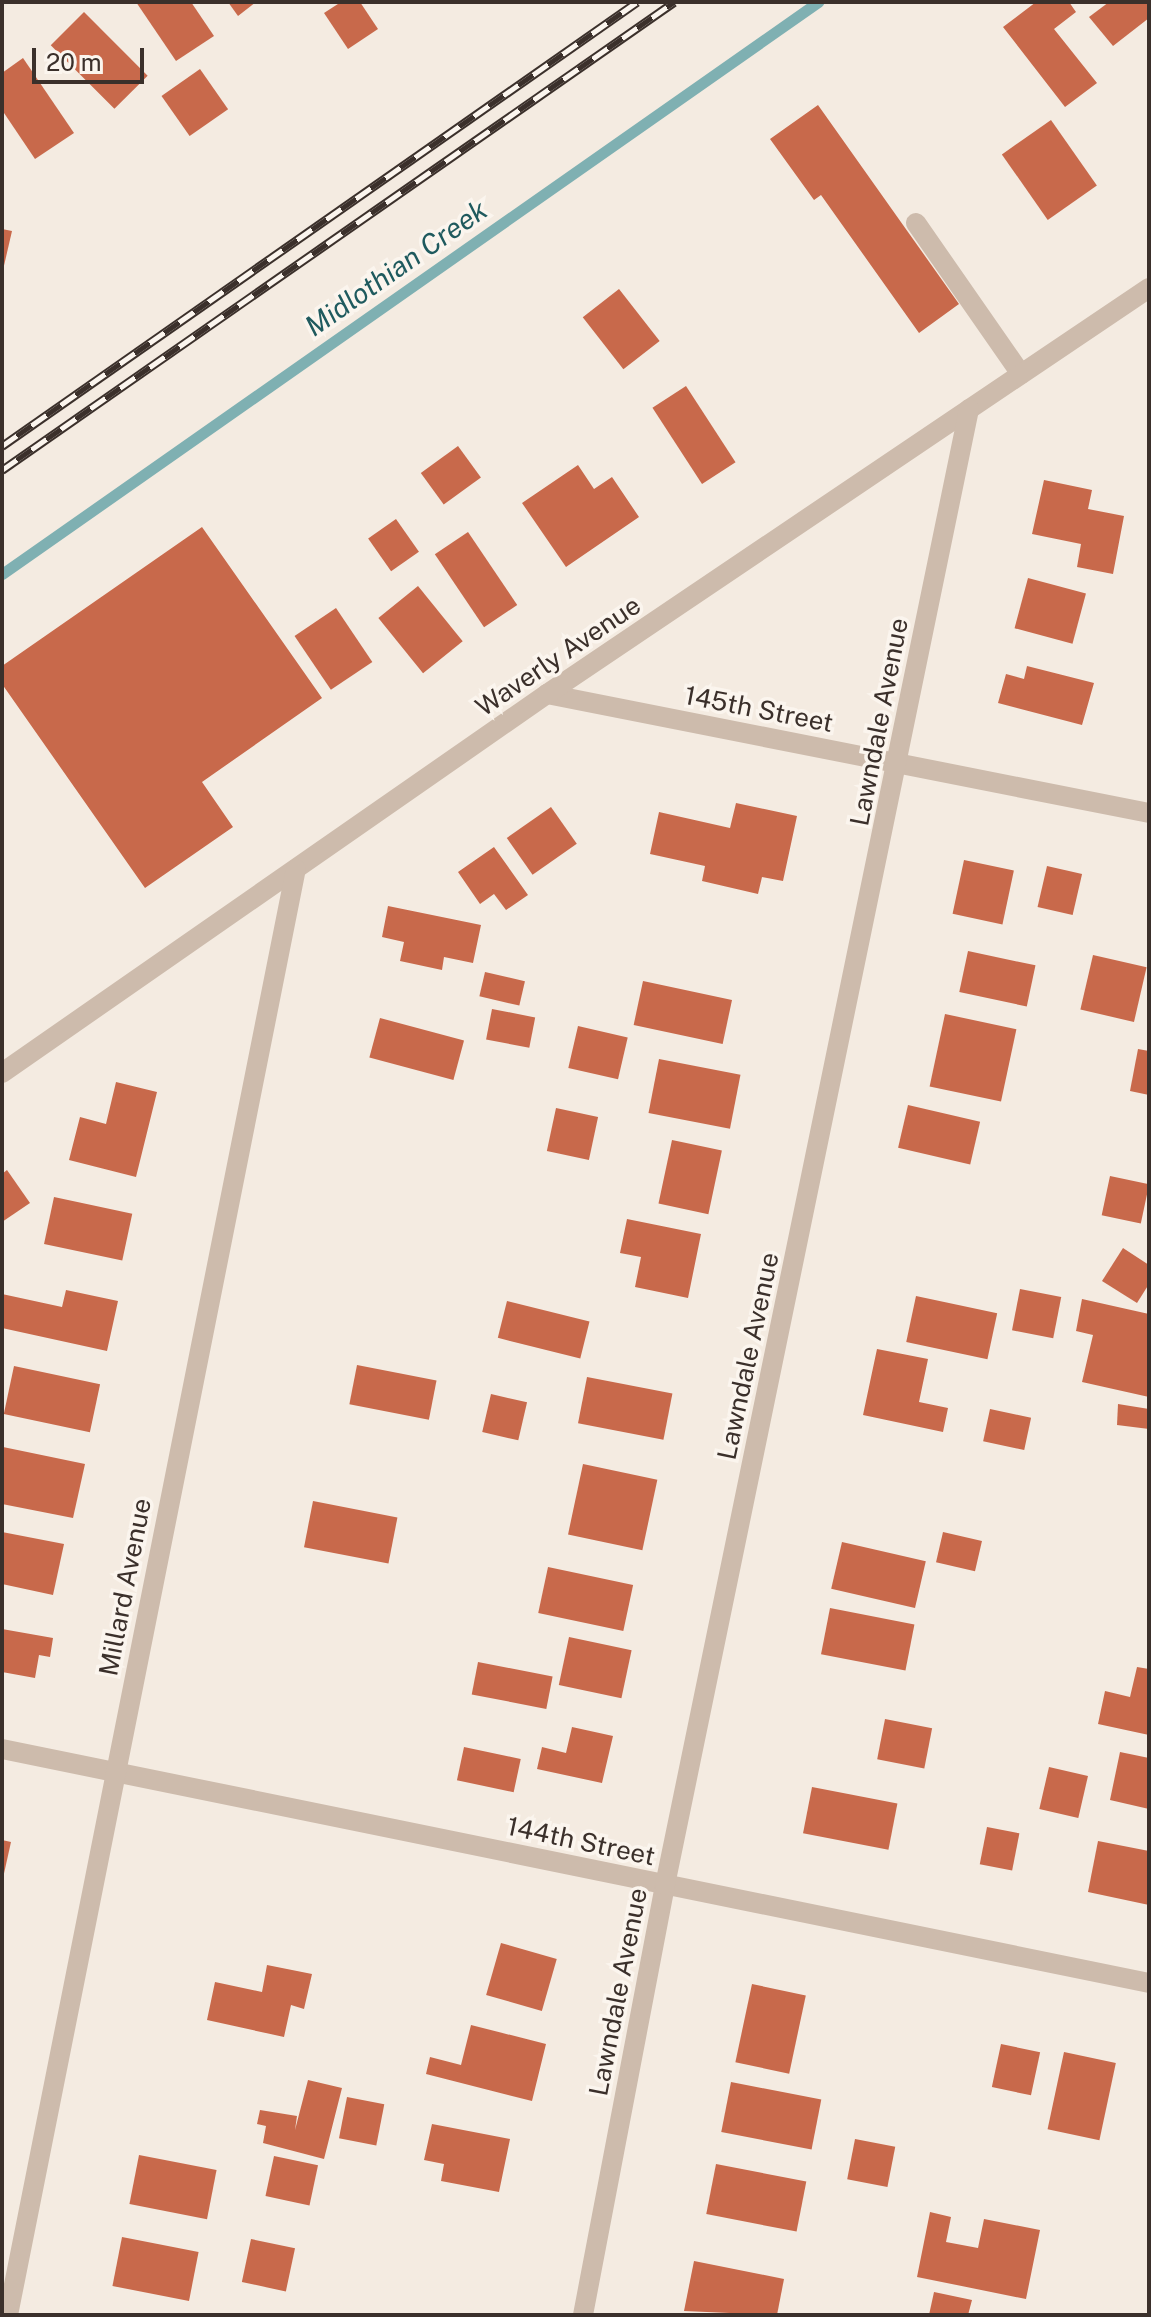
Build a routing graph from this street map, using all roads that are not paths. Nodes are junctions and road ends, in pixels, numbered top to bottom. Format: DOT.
graph roads {
  1 [pos="916,223"];
  2 [pos="1149,288"];
  3 [pos="1021,374"];
  4 [pos="969,409"];
  5 [pos="547,694"];
  6 [pos="898,762"];
  7 [pos="1149,813"];
  8 [pos="296,869"];
  9 [pos="2,1073"];
  10 [pos="2,1749"];
  11 [pos="115,1772"];
  12 [pos="665,1885"];
  13 [pos="1149,1983"];
  14 [pos="8,2315"];
  15 [pos="583,2315"];
  1 -- 3 [label="street"];
  2 -- 3 [label="street, Waverly Avenue"];
  3 -- 4 [label="street, Waverly Avenue"];
  4 -- 5 [label="street, Waverly Avenue"];
  4 -- 6 [label="street, Lawndale Avenue"];
  5 -- 6 [label="street, 145th Street"];
  5 -- 8 [label="street, Waverly Avenue"];
  6 -- 7 [label="street, 145th Street"];
  6 -- 12 [label="street, Lawndale Avenue"];
  8 -- 9 [label="street, Waverly Avenue"];
  8 -- 11 [label="street, Millard Avenue"];
  10 -- 11 [label="street, 144th Street"];
  11 -- 12 [label="street, 144th Street"];
  11 -- 14 [label="street, Millard Avenue"];
  12 -- 13 [label="street, 144th Street"];
  12 -- 15 [label="street, Lawndale Avenue"];
}
